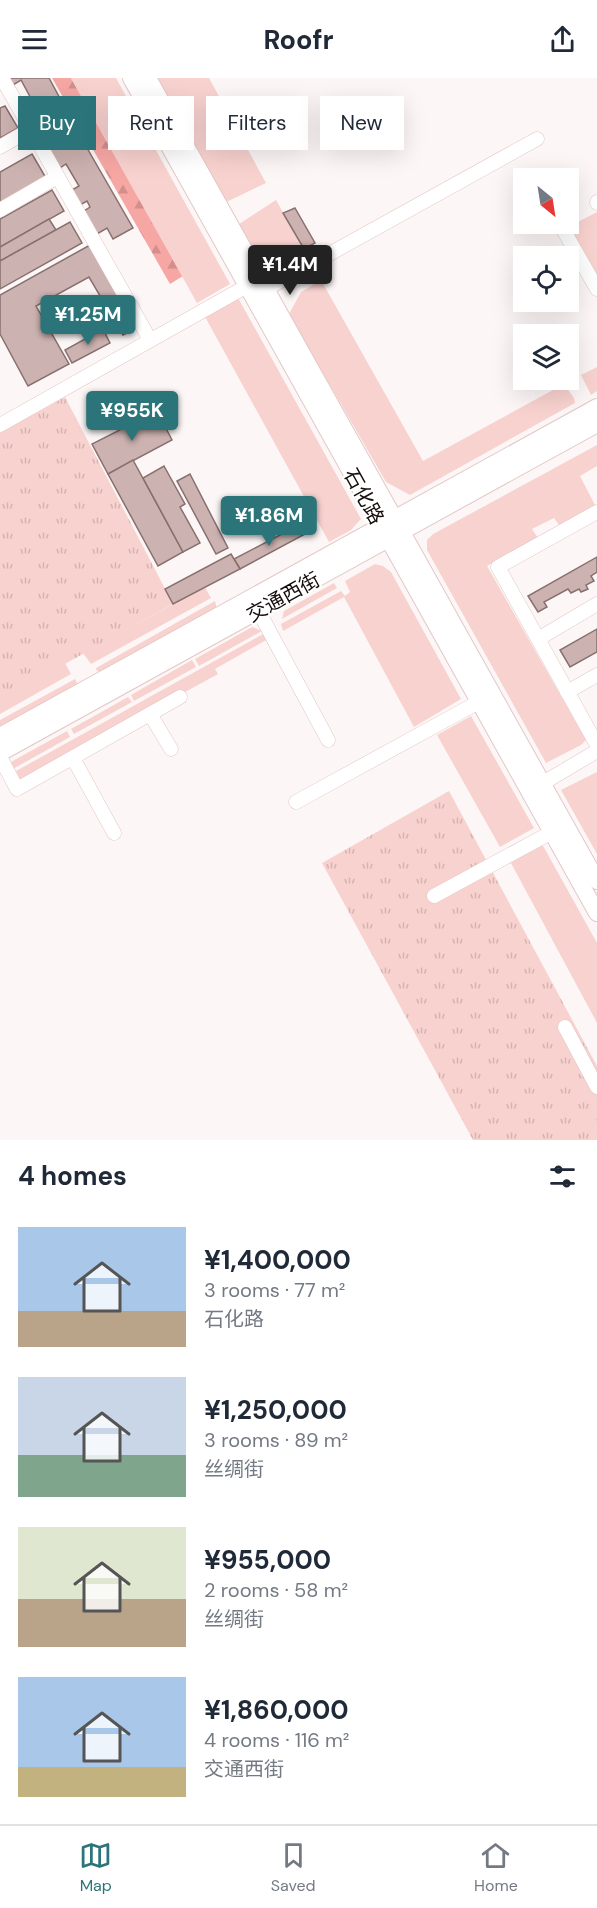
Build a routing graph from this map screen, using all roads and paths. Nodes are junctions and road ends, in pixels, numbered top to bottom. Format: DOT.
graph roads {
  1 [pos="2,78"];
  2 [pos="131,78"];
  3 [pos="148,78"];
  4 [pos="5,95"];
  5 [pos="18,113"];
  6 [pos="18,136"];
  7 [pos="537,139"];
  8 [pos="0,147"];
  9 [pos="42,150"];
  10 [pos="57,177"];
  11 [pos="0,210"];
  12 [pos="566,234"];
  13 [pos="247,286"];
  14 [pos="266,289"];
  15 [pos="597,289"];
  16 [pos="150,340"];
  17 [pos="597,407"];
  18 [pos="597,423"];
  19 [pos="0,425"];
  20 [pos="597,512"];
  21 [pos="391,529"];
  22 [pos="597,604"];
  23 [pos="258,610"];
  24 [pos="538,639"];
  25 [pos="597,675"];
  26 [pos="567,692"];
  27 [pos="180,697"];
  28 [pos="486,698"];
  29 [pos="150,714"];
  30 [pos="0,736"];
  31 [pos="328,740"];
  32 [pos="597,745"];
  33 [pos="171,750"];
  34 [pos="597,751"];
  35 [pos="0,755"];
  36 [pos="73,758"];
  37 [pos="543,783"];
  38 [pos="296,802"];
  39 [pos="552,832"];
  40 [pos="114,833"];
  41 [pos="597,880"];
  42 [pos="434,896"];
  43 [pos="597,913"];
  44 [pos="565,1027"];
  45 [pos="597,1087"];
  1 -- 4 [label="street"];
  2 -- 13 [label="main road, 石化路"];
  3 -- 14 [label="main road, 石化路"];
  4 -- 5 [label="street"];
  6 -- 8 [label="street"];
  7 -- 14 [label="street"];
  9 -- 10 [label="street"];
  10 -- 11 [label="street"];
  10 -- 16 [label="street"];
  12 -- 15 [label="street"];
  13 -- 16 [label="street"];
  13 -- 21 [label="main road, 石化路"];
  14 -- 21 [label="main road, 石化路"];
  16 -- 19 [label="street"];
  17 -- 21 [label="main road, 交通西街"];
  18 -- 21 [label="main road, 交通西街"];
  20 -- 24 [label="street"];
  21 -- 23 [label="main road, 交通西街"];
  21 -- 28 [label="main road, 石化路"];
  21 -- 30 [label="main road, 交通西街"];
  22 -- 24 [label="street"];
  23 -- 31 [label="street"];
  23 -- 35 [label="main road, 交通西街"];
  24 -- 26 [label="street"];
  25 -- 26 [label="street"];
  26 -- 32 [label="street"];
  27 -- 29 [label="street"];
  28 -- 37 [label="main road, 石化路"];
  28 -- 38 [label="street"];
  28 -- 39 [label="main road, 石化路"];
  29 -- 33 [label="street"];
  29 -- 36 [label="street"];
  34 -- 37 [label="street"];
  35 -- 36 [label="street"];
  36 -- 40 [label="street"];
  37 -- 41 [label="main road, 石化路"];
  39 -- 42 [label="street"];
  39 -- 43 [label="main road, 石化路"];
  44 -- 45 [label="street"];
}
